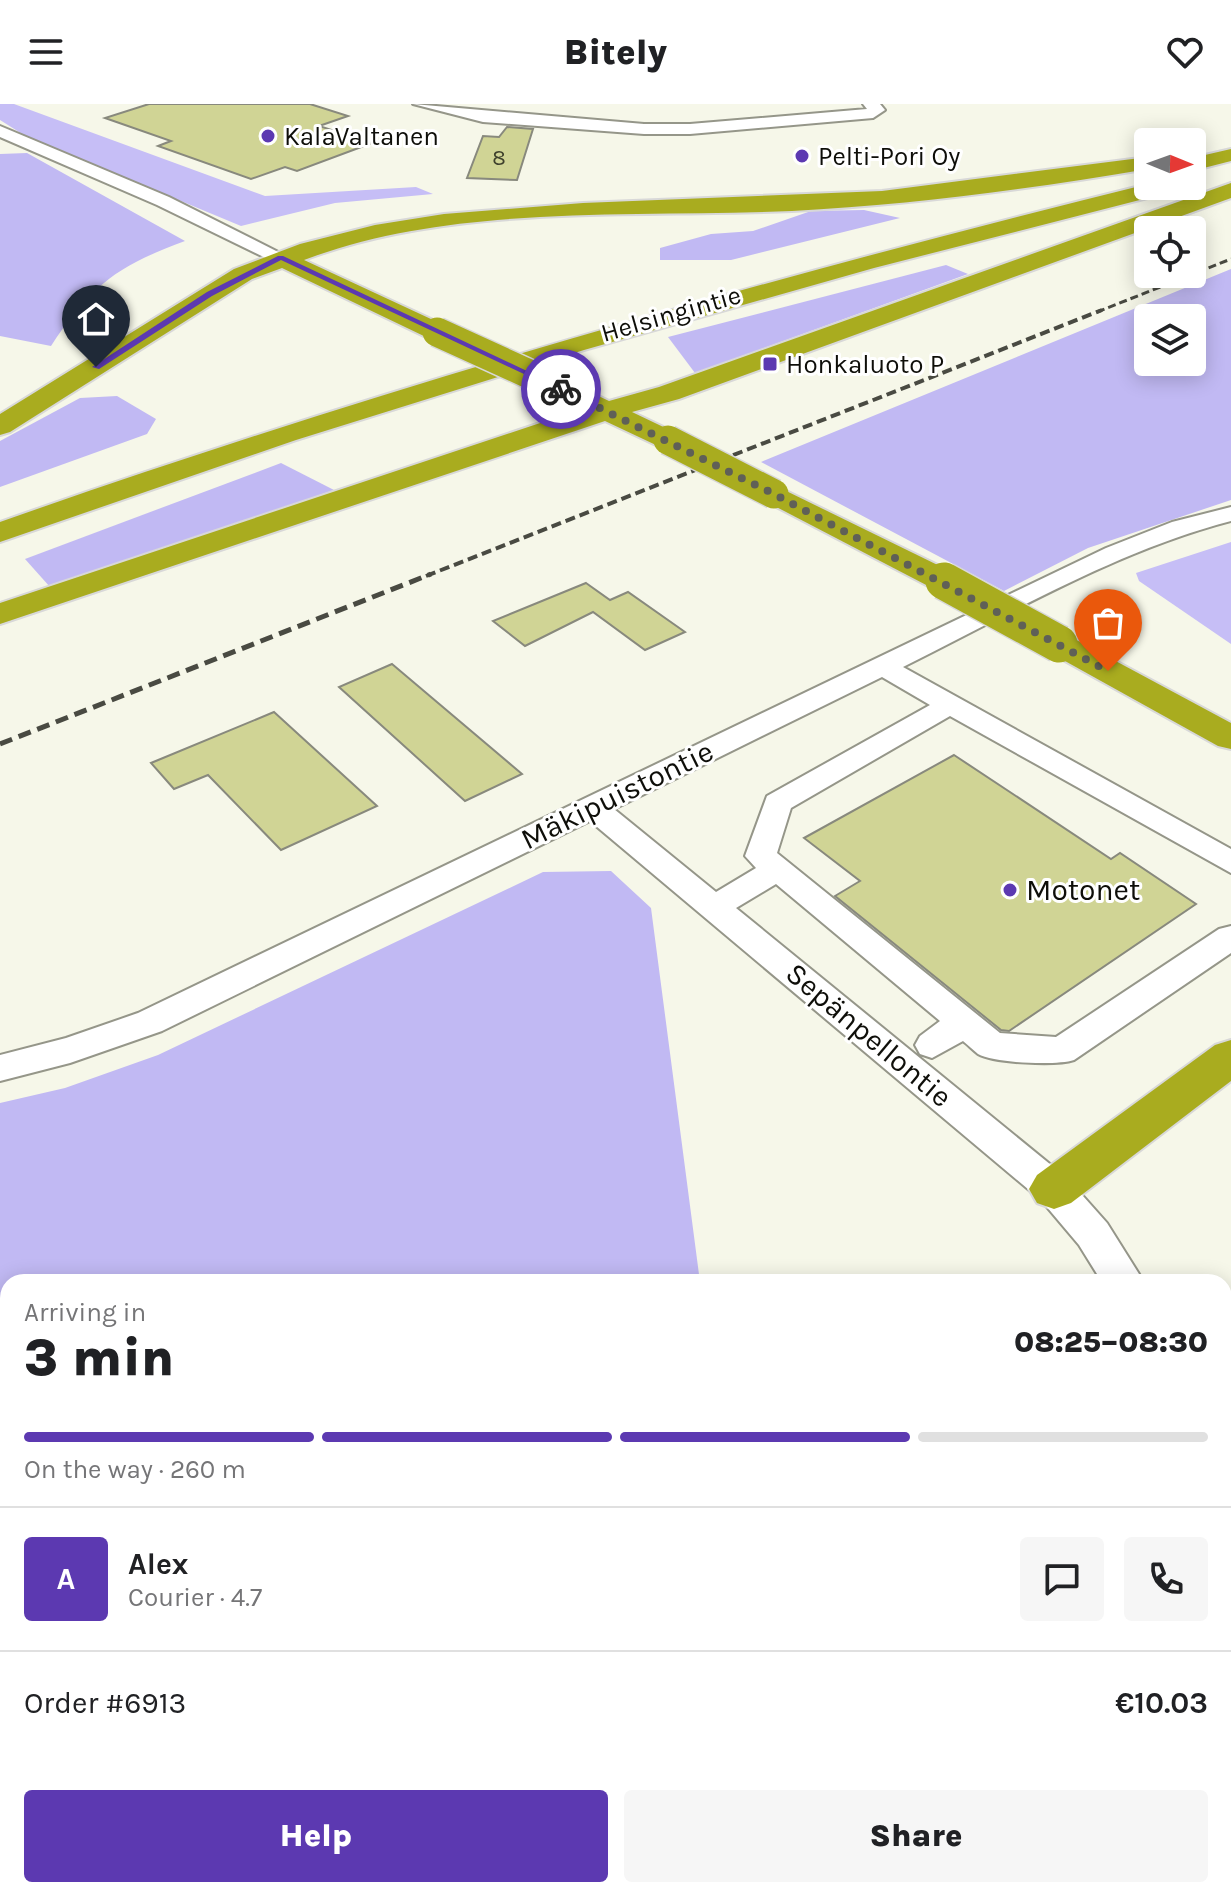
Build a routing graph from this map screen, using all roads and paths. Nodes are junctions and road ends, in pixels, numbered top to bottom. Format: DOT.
graph roads {
  1 [pos="421,104"];
  2 [pos="818,104"];
  3 [pos="865,109"];
  4 [pos="0,131"];
  5 [pos="20,140"];
  6 [pos="0,146"];
  7 [pos="1231,148"];
  8 [pos="1206,153"];
  9 [pos="1231,155"];
  10 [pos="1206,161"];
  11 [pos="1134,165"];
  12 [pos="1231,170"];
  13 [pos="1206,176"];
  14 [pos="1134,179"];
  15 [pos="1231,190"];
  16 [pos="1134,195"];
  17 [pos="281,258"];
  18 [pos="608,410"];
  19 [pos="0,426"];
  20 [pos="0,508"];
  21 [pos="1231,514"];
  22 [pos="0,533"];
  23 [pos="0,614"];
  24 [pos="880,665"];
  25 [pos="950,705"];
  26 [pos="1231,738"];
  27 [pos="594,808"];
  28 [pos="1231,863"];
  29 [pos="778,869"];
  30 [pos="714,907"];
  31 [pos="1231,937"];
  32 [pos="964,1022"];
  33 [pos="932,1045"];
  34 [pos="1231,1057"];
  35 [pos="0,1068"];
  36 [pos="1054,1189"];
  37 [pos="1119,1274"];
  1 -- 3 [label="street"];
  2 -- 3 [label="street"];
  4 -- 5 [label="street"];
  5 -- 6 [label="street"];
  5 -- 17 [label="street"];
  7 -- 8 [label="highway"];
  9 -- 10 [label="highway"];
  11 -- 17 [label="highway"];
  12 -- 13 [label="highway"];
  14 -- 20 [label="highway, Helsingintie"];
  15 -- 18 [label="highway"];
  16 -- 22 [label="highway, Helsingintie"];
  17 -- 18 [label="highway, bridge"];
  17 -- 19 [label="highway"];
  18 -- 23 [label="highway"];
  18 -- 26 [label="highway, bridge"];
  21 -- 24 [label="street, Mäkipuistontie"];
  24 -- 25 [label="street"];
  24 -- 27 [label="street, Mäkipuistontie"];
  25 -- 28 [label="street"];
  25 -- 29 [label="street"];
  27 -- 30 [label="street, Sepänpellontie"];
  27 -- 35 [label="street, Mäkipuistontie"];
  29 -- 30 [label="street"];
  29 -- 32 [label="street"];
  30 -- 36 [label="street, Sepänpellontie"];
  31 -- 32 [label="street"];
  32 -- 33 [label="street"];
  34 -- 36 [label="highway"];
  36 -- 37 [label="street, Sepänpellontie"];
}
